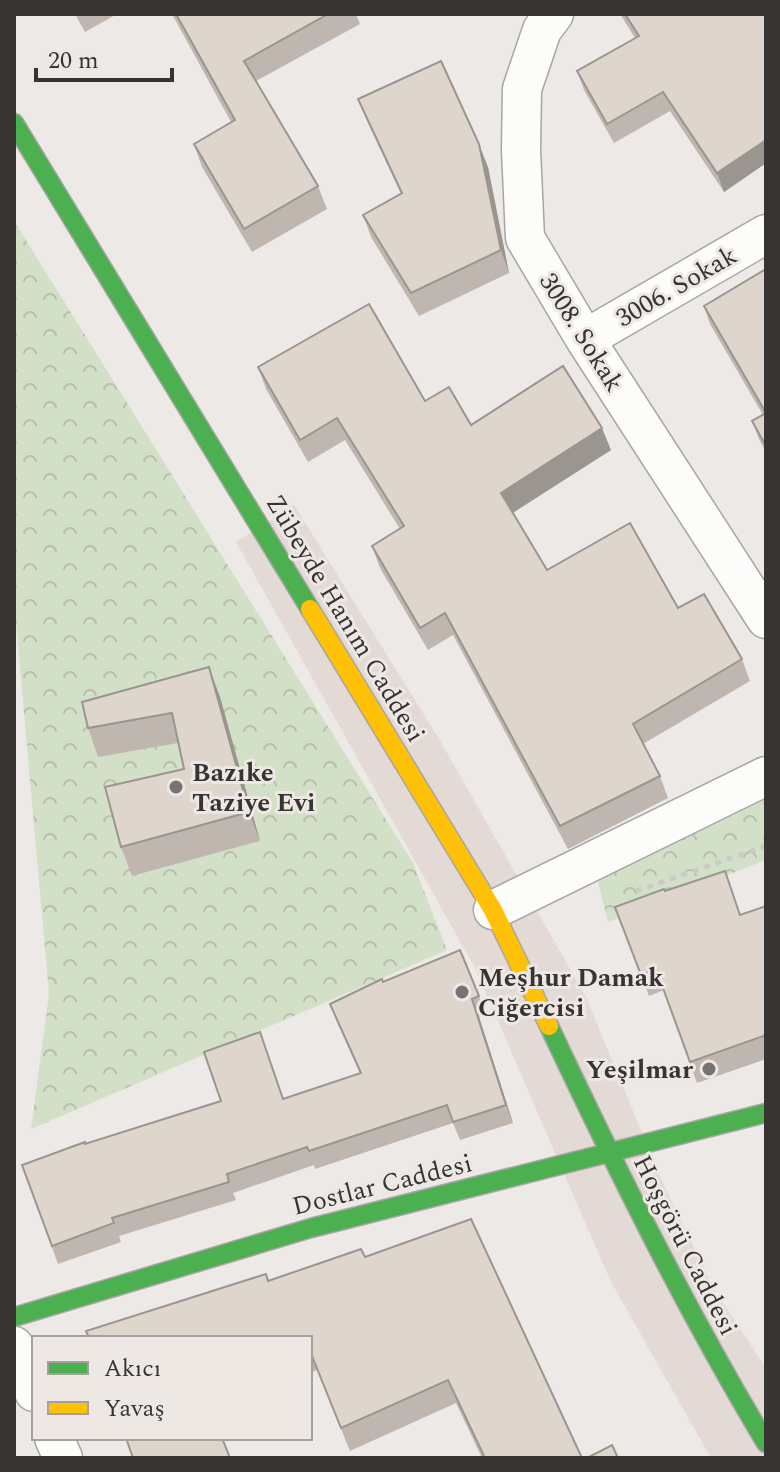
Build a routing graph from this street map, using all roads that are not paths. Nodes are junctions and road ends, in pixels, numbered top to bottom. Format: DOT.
graph roads {
  1 [pos="554,14"];
  2 [pos="14,123"];
  3 [pos="766,234"];
  4 [pos="585,339"];
  5 [pos="766,619"];
  6 [pos="766,776"];
  7 [pos="493,910"];
  8 [pos="766,1113"];
  9 [pos="609,1153"];
  10 [pos="14,1317"];
  11 [pos="14,1346"];
  12 [pos="32,1387"];
  13 [pos="766,1443"];
  1 -- 4 [label="street, 3008. Sokak"];
  2 -- 7 [label="street, Zübeyde Hanım Caddesi"];
  3 -- 4 [label="street, 3006. Sokak"];
  4 -- 5 [label="street, 3008. Sokak"];
  6 -- 7 [label="street"];
  7 -- 9 [label="street, Zübeyde Hanım Caddesi"];
  8 -- 9 [label="street, Dostlar Caddesi"];
  9 -- 10 [label="street, Dostlar Caddesi"];
  9 -- 13 [label="street, Hoşgörü Caddesi"];
  11 -- 12 [label="street"];
}
